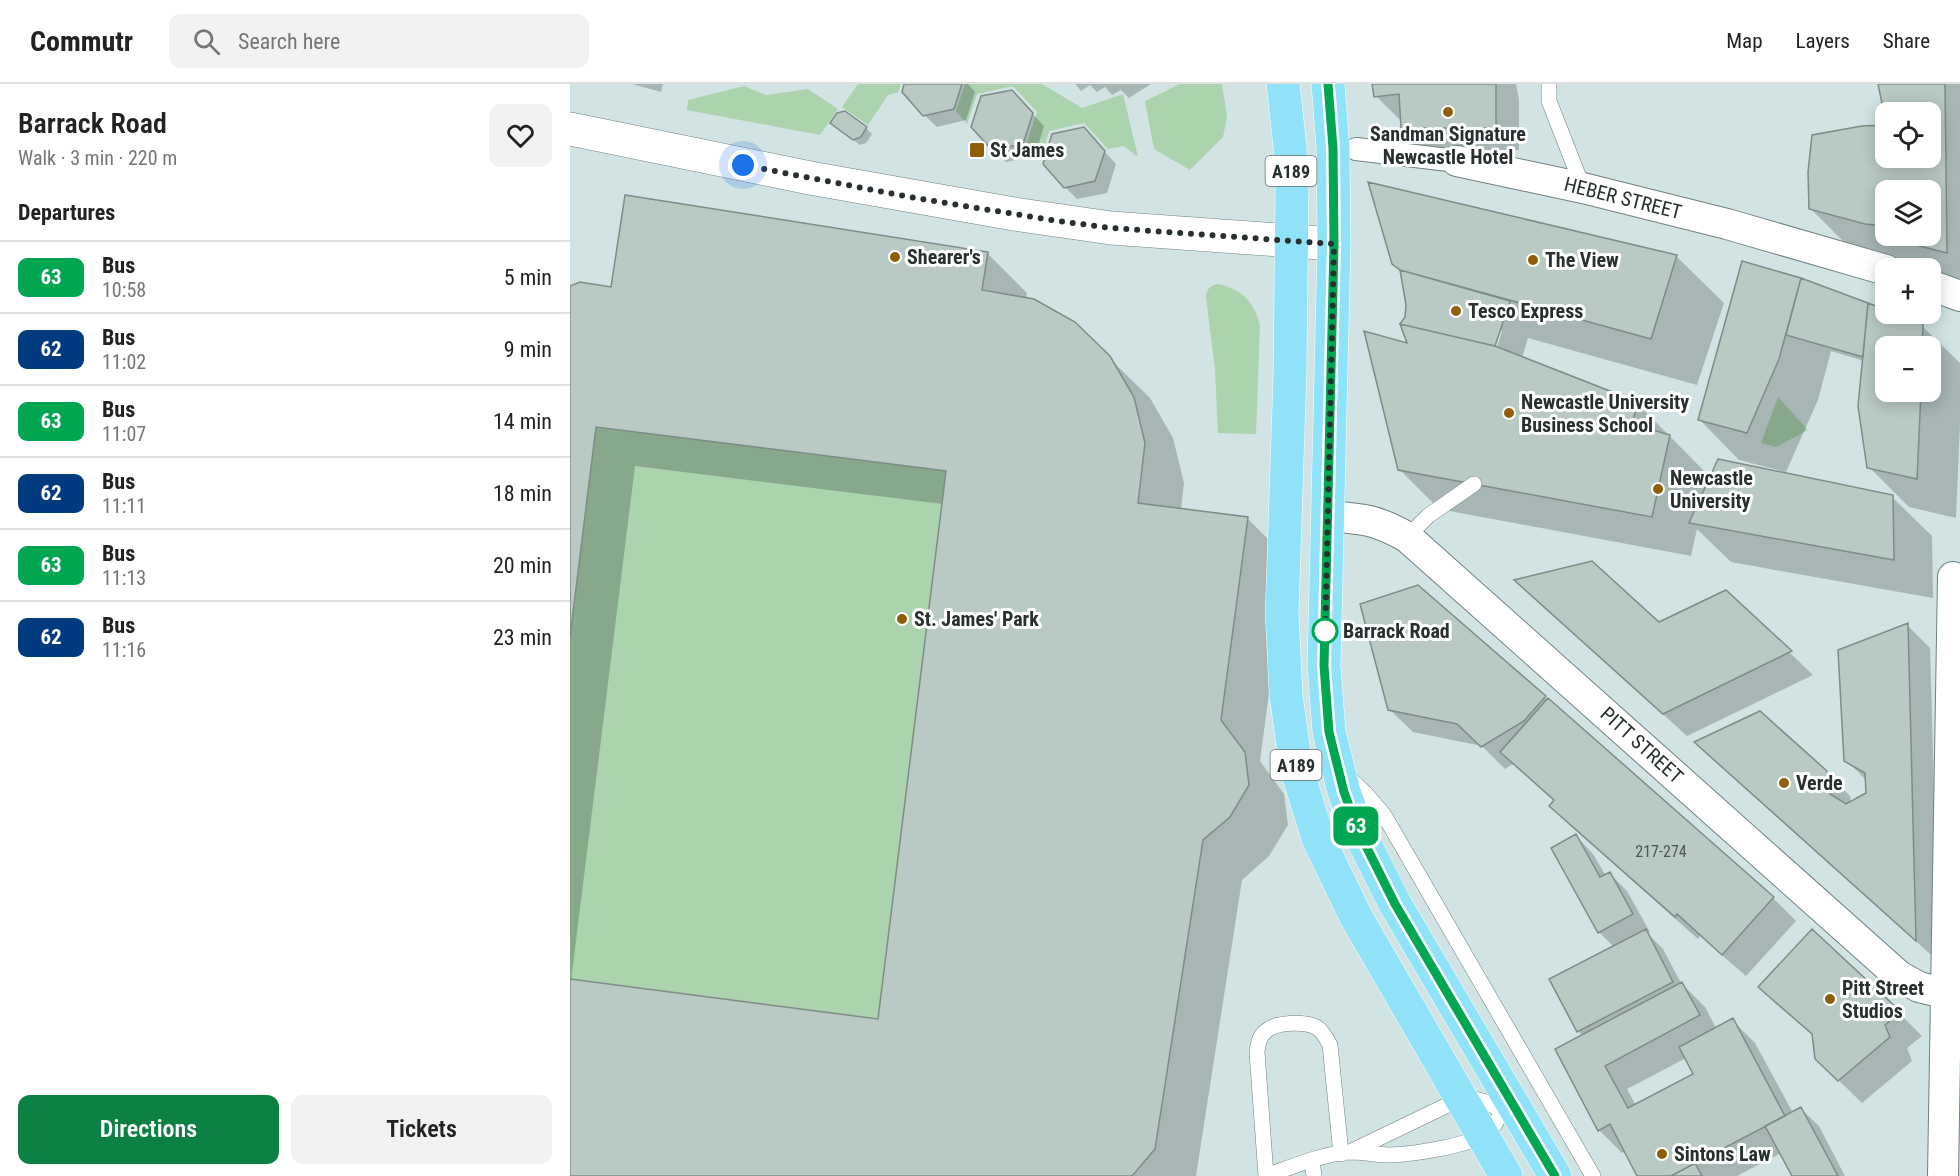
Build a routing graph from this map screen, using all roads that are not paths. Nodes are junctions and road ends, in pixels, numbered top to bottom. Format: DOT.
graph roads {
  1 [pos="1283,84"];
  2 [pos="1328,84"];
  3 [pos="1549,84"];
  4 [pos="570,129"];
  5 [pos="1356,149"];
  6 [pos="1457,160"];
  7 [pos="1582,188"];
  8 [pos="1291,241"];
  9 [pos="1334,244"];
  10 [pos="1875,267"];
  11 [pos="1941,289"];
  12 [pos="1960,296"];
  13 [pos="1474,484"];
  14 [pos="1328,516"];
  15 [pos="1407,537"];
  16 [pos="1955,596"];
  17 [pos="1336,765"];
  18 [pos="1947,994"];
  19 [pos="1953,1034"];
  20 [pos="1460,1099"];
  21 [pos="1503,1114"];
  22 [pos="1346,1153"];
  23 [pos="1313,1168"];
  24 [pos="1266,1176"];
  25 [pos="1506,1176"];
  26 [pos="1555,1176"];
  27 [pos="1593,1176"];
  28 [pos="1943,1176"];
  1 -- 8 [label="main road, A189"];
  2 -- 9 [label="main road, A189"];
  3 -- 7 [label="lane"];
  4 -- 8 [label="street"];
  5 -- 6 [label="street, HEBER STREET"];
  6 -- 7 [label="street, HEBER STREET"];
  7 -- 10 [label="street, HEBER STREET"];
  8 -- 9 [label="street"];
  8 -- 20 [label="main road, A189"];
  9 -- 14 [label="main road, A189"];
  11 -- 12 [label="street"];
  13 -- 15 [label="lane"];
  14 -- 15 [label="street, PITT STREET"];
  14 -- 17 [label="main road, A189"];
  15 -- 18 [label="street, PITT STREET"];
  16 -- 18 [label="street"];
  17 -- 21 [label="main road, A189"];
  17 -- 27 [label="lane"];
  18 -- 19 [label="street"];
  19 -- 28 [label="street"];
  20 -- 21 [label="main road, A189"];
  20 -- 22 [label="lane"];
  21 -- 22 [label="lane"];
  21 -- 25 [label="main road, A189"];
  21 -- 26 [label="main road, A189"];
  22 -- 23 [label="lane"];
  22 -- 24 [label="lane"];
  23 -- 24 [label="lane"];
}
